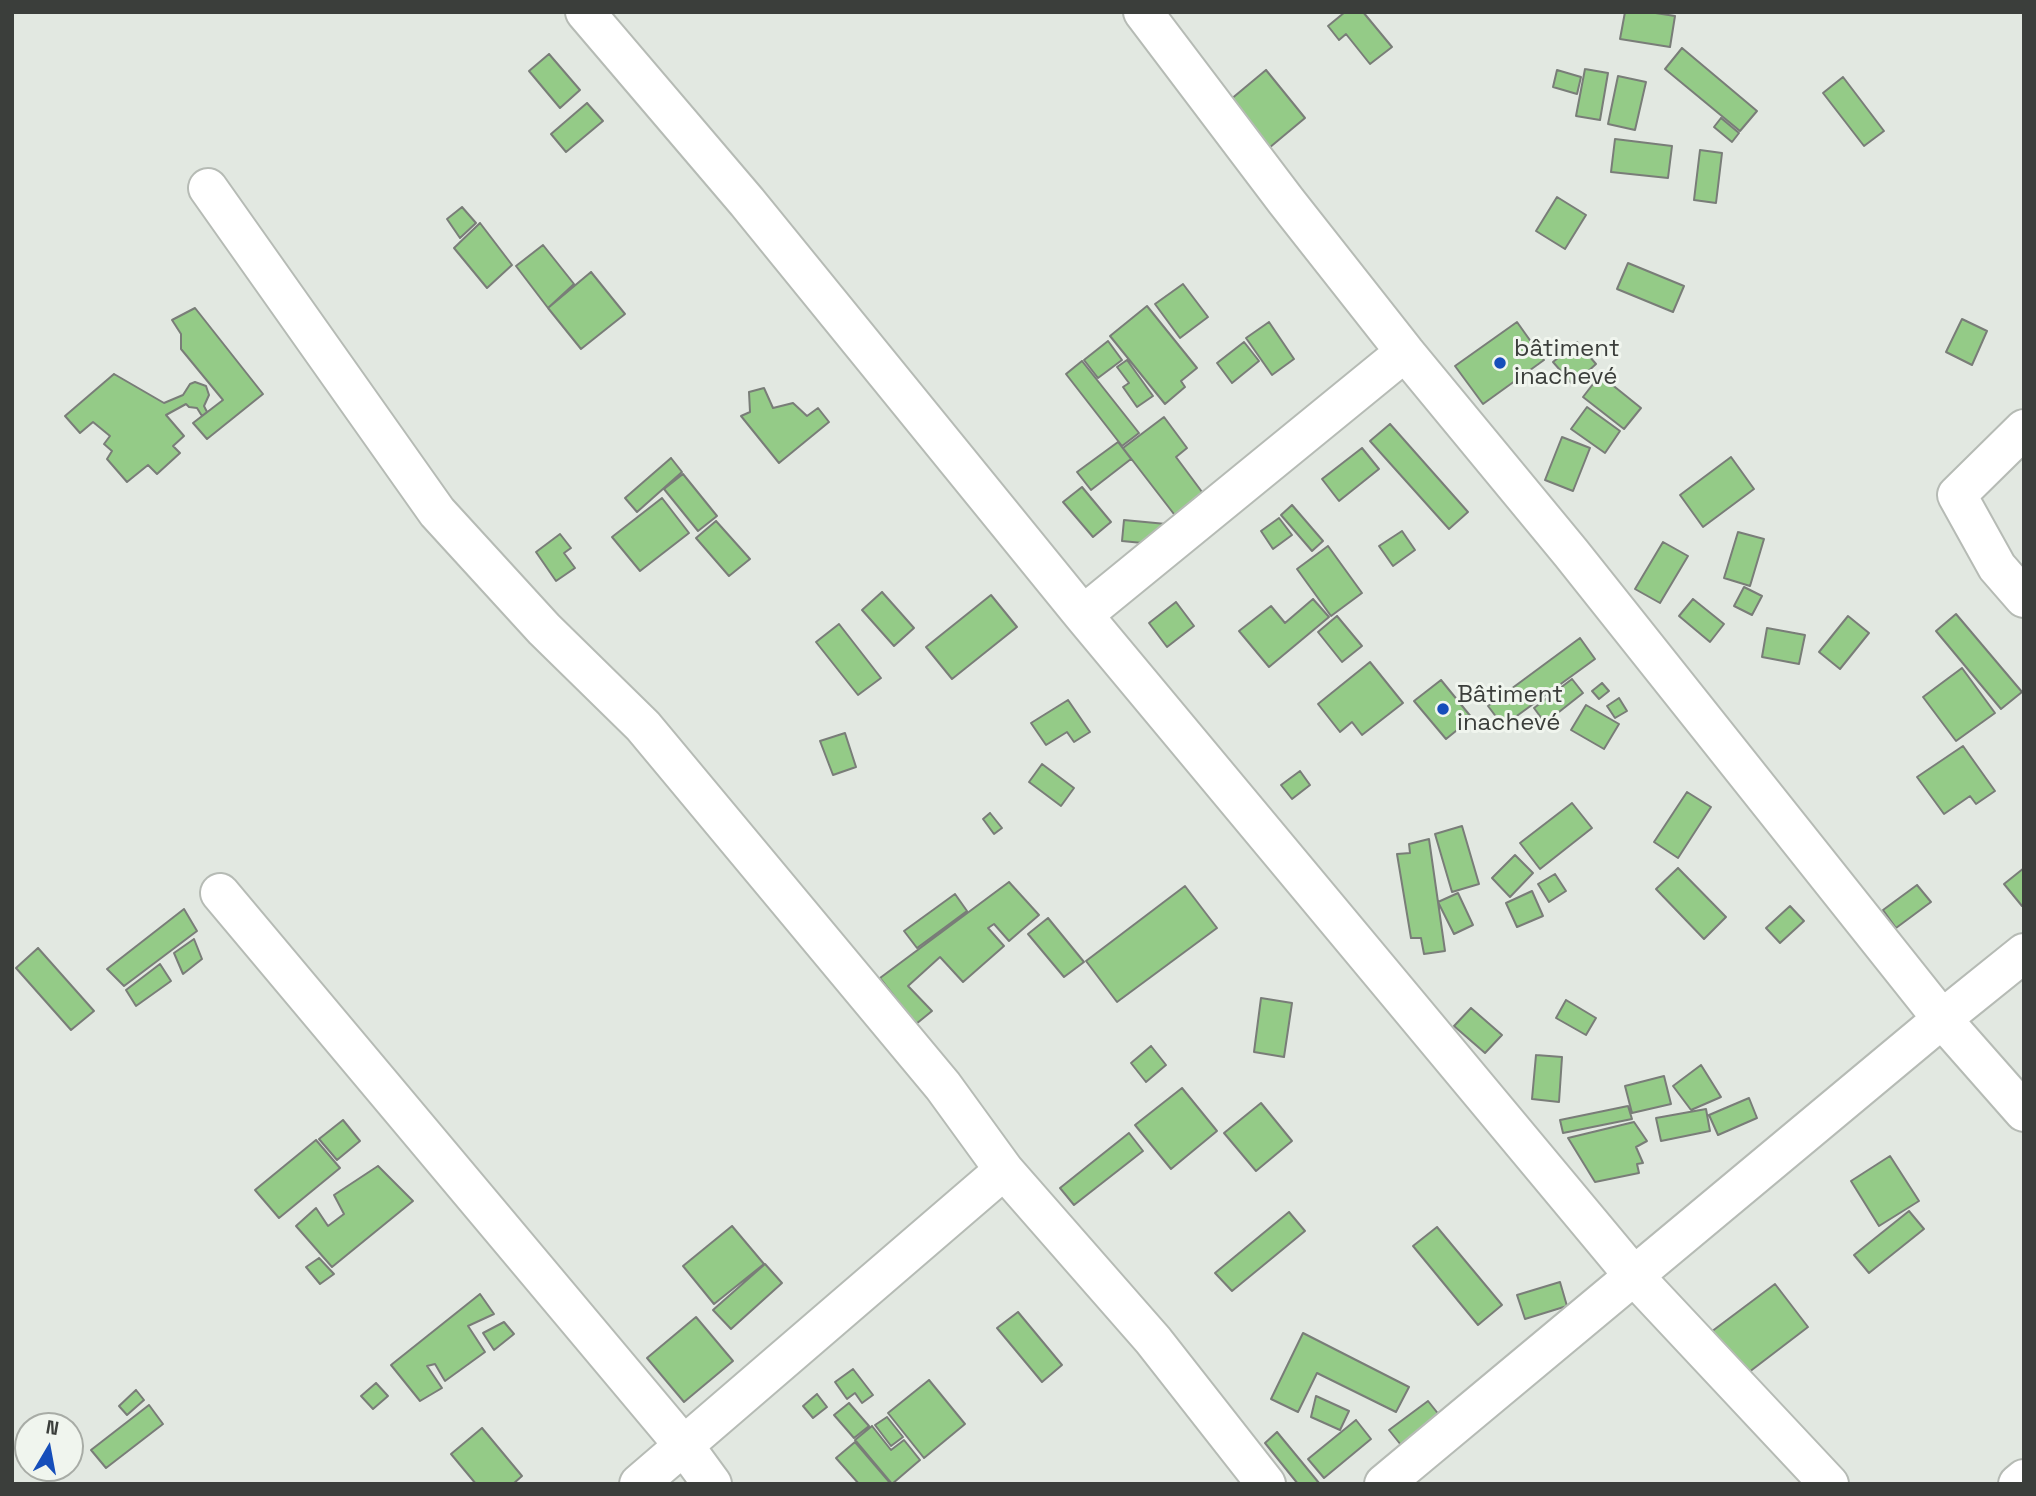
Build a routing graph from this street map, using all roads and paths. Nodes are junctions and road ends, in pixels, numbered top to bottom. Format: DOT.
graph roads {
  1 [pos="585,12"];
  2 [pos="1152,16"];
  3 [pos="208,188"];
  4 [pos="1405,352"];
  5 [pos="2024,429"];
  6 [pos="2024,598"];
  7 [pos="1083,615"];
  8 [pos="220,893"];
  9 [pos="2024,953"];
  10 [pos="1942,1018"];
  11 [pos="2024,1112"];
  12 [pos="1004,1170"];
  13 [pos="1634,1276"];
  14 [pos="685,1447"];
  15 [pos="2024,1479"];
  16 [pos="639,1484"];
  17 [pos="712,1484"];
  18 [pos="1266,1484"];
  19 [pos="1384,1484"];
  20 [pos="1829,1484"];
  21 [pos="2018,1484"];
  1 -- 7 [label="street"];
  2 -- 4 [label="street"];
  3 -- 12 [label="street"];
  4 -- 7 [label="street"];
  4 -- 10 [label="street"];
  5 -- 6 [label="street"];
  7 -- 13 [label="street"];
  8 -- 14 [label="street"];
  9 -- 10 [label="street"];
  10 -- 11 [label="street"];
  10 -- 13 [label="street"];
  12 -- 14 [label="street"];
  12 -- 18 [label="street"];
  13 -- 19 [label="street"];
  13 -- 20 [label="street"];
  14 -- 16 [label="street"];
  14 -- 17 [label="street"];
  15 -- 21 [label="street"];
}
